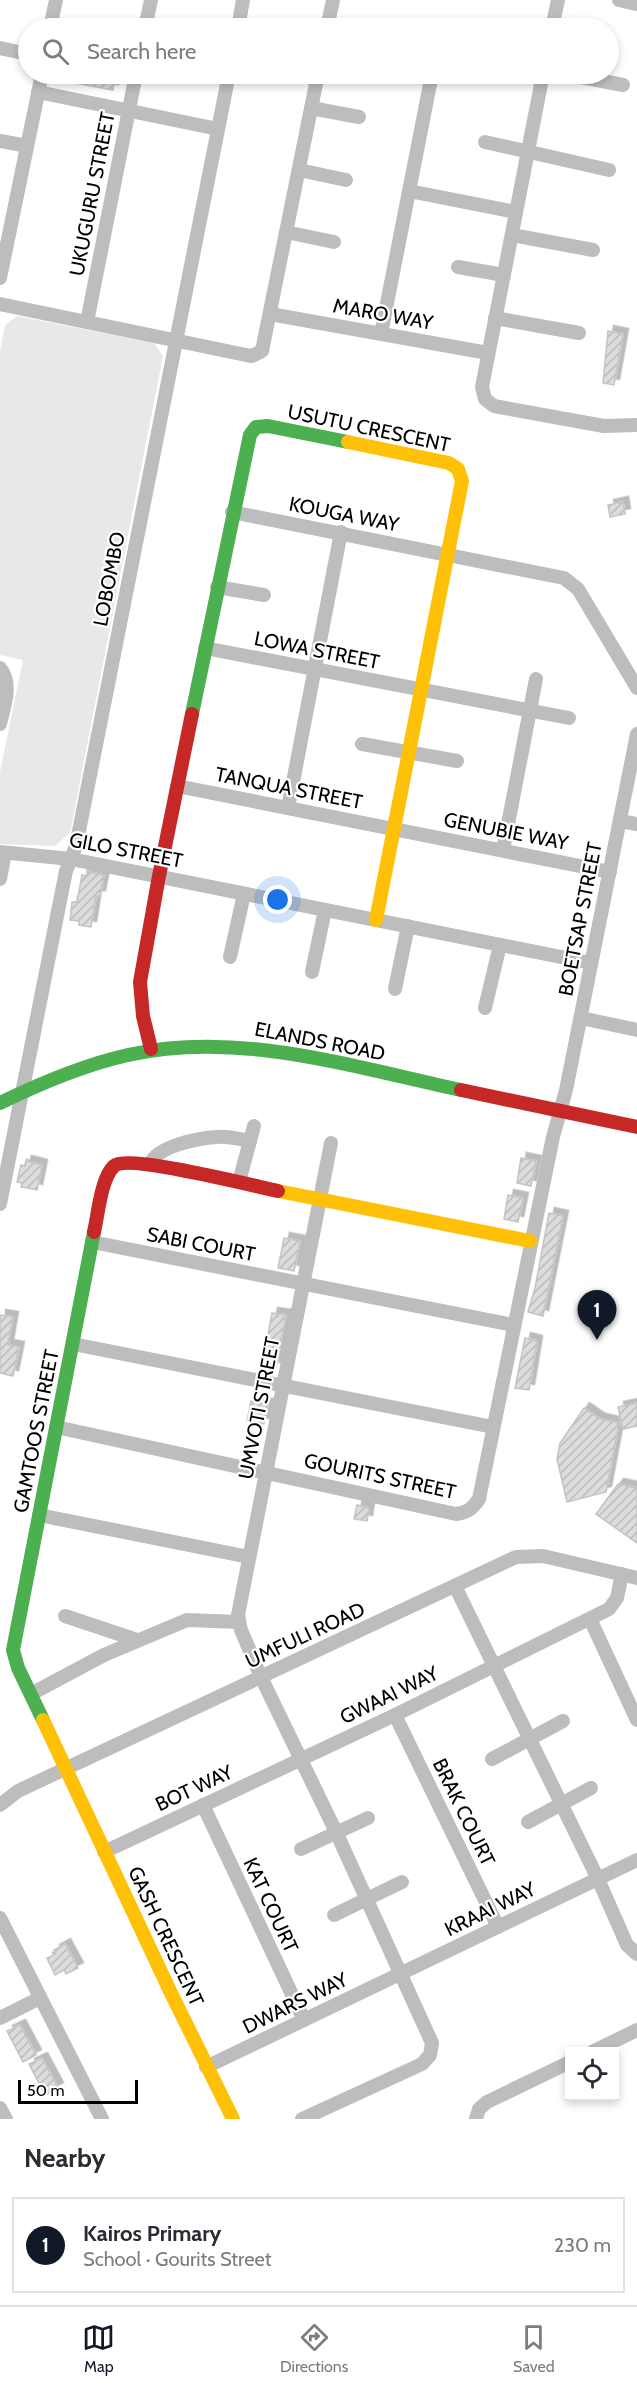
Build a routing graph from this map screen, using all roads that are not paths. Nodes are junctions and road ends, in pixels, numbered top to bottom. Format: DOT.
graph roads {
  1 [pos="56,0"];
  2 [pos="151,0"];
  3 [pos="243,0"];
  4 [pos="333,0"];
  5 [pos="558,0"];
  6 [pos="619,0"];
  7 [pos="636,4"];
  8 [pos="52,18"];
  9 [pos="147,18"];
  10 [pos="240,18"];
  11 [pos="329,18"];
  12 [pos="554,18"];
  13 [pos="0,48"];
  14 [pos="18,52"];
  15 [pos="40,84"];
  16 [pos="134,84"];
  17 [pos="227,84"];
  18 [pos="316,84"];
  19 [pos="430,84"];
  20 [pos="541,84"];
  21 [pos="618,84"];
  22 [pos="623,85"];
  23 [pos="38,92"];
  24 [pos="311,108"];
  25 [pos="128,110"];
  26 [pos="359,117"];
  27 [pos="218,129"];
  28 [pos="0,141"];
  29 [pos="485,142"];
  30 [pos="27,146"];
  31 [pos="528,151"];
  32 [pos="299,170"];
  33 [pos="609,170"];
  34 [pos="346,180"];
  35 [pos="409,190"];
  36 [pos="516,212"];
  37 [pos="286,232"];
  38 [pos="512,235"];
  39 [pos="334,242"];
  40 [pos="593,250"];
  41 [pos="458,267"];
  42 [pos="504,275"];
  43 [pos="0,278"];
  44 [pos="0,304"];
  45 [pos="270,314"];
  46 [pos="495,318"];
  47 [pos="87,322"];
  48 [pos="579,333"];
  49 [pos="381,334"];
  50 [pos="176,341"];
  51 [pos="488,353"];
  52 [pos="637,425"];
  53 [pos="232,512"];
  54 [pos="341,532"];
  55 [pos="448,555"];
  56 [pos="217,587"];
  57 [pos="264,595"];
  58 [pos="205,648"];
  59 [pos="0,668"];
  60 [pos="314,669"];
  61 [pos="536,679"];
  62 [pos="637,688"];
  63 [pos="422,690"];
  64 [pos="530,711"];
  65 [pos="569,718"];
  66 [pos="0,724"];
  67 [pos="637,734"];
  68 [pos="363,744"];
  69 [pos="409,752"];
  70 [pos="457,761"];
  71 [pos="177,786"];
  72 [pos="288,808"];
  73 [pos="620,821"];
  74 [pos="637,824"];
  75 [pos="394,829"];
  76 [pos="503,850"];
  77 [pos="2,853"];
  78 [pos="71,859"];
  79 [pos="610,872"];
  80 [pos="159,876"];
  81 [pos="0,879"];
  82 [pos="244,894"];
  83 [pos="325,910"];
  84 [pos="376,920"];
  85 [pos="408,926"];
  86 [pos="500,945"];
  87 [pos="230,957"];
  88 [pos="591,963"];
  89 [pos="312,972"];
  90 [pos="395,989"];
  91 [pos="485,1008"];
  92 [pos="581,1018"];
  93 [pos="637,1030"];
  94 [pos="151,1049"];
  95 [pos="22,1091"];
  96 [pos="0,1103"];
  97 [pos="560,1111"];
  98 [pos="254,1126"];
  99 [pos="637,1127"];
  100 [pos="250,1141"];
  101 [pos="331,1143"];
  102 [pos="150,1164"];
  103 [pos="239,1182"];
  104 [pos="320,1200"];
  105 [pos="0,1204"];
  106 [pos="530,1240"];
  107 [pos="92,1242"];
  108 [pos="304,1284"];
  109 [pos="513,1325"];
  110 [pos="73,1344"];
  111 [pos="283,1386"];
  112 [pos="56,1427"];
  113 [pos="493,1427"];
  114 [pos="266,1472"];
  115 [pos="39,1515"];
  116 [pos="249,1557"];
  117 [pos="622,1574"];
  118 [pos="637,1578"];
  119 [pos="455,1586"];
  120 [pos="65,1616"];
  121 [pos="590,1619"];
  122 [pos="239,1622"];
  123 [pos="137,1640"];
  124 [pos="495,1666"];
  125 [pos="261,1677"];
  126 [pos="30,1694"];
  127 [pos="395,1715"];
  128 [pos="637,1720"];
  129 [pos="563,1721"];
  130 [pos="530,1739"];
  131 [pos="492,1759"];
  132 [pos="300,1760"];
  133 [pos="66,1769"];
  134 [pos="591,1788"];
  135 [pos="561,1804"];
  136 [pos="0,1805"];
  137 [pos="203,1805"];
  138 [pos="368,1818"];
  139 [pos="528,1822"];
  140 [pos="337,1834"];
  141 [pos="301,1849"];
  142 [pos="104,1852"];
  143 [pos="637,1860"];
  144 [pos="598,1879"];
  145 [pos="402,1882"];
  146 [pos="365,1899"];
  147 [pos="334,1915"];
  148 [pos="0,1920"];
  149 [pos="498,1927"];
  150 [pos="637,1954"];
  151 [pos="400,1974"];
  152 [pos="40,1998"];
  153 [pos="0,2018"];
  154 [pos="304,2020"];
  155 [pos="637,2030"];
  156 [pos="602,2047"];
  157 [pos="565,2064"];
  158 [pos="206,2067"];
  159 [pos="0,2108"];
  160 [pos="6,2119"];
  161 [pos="102,2119"];
  162 [pos="233,2119"];
  163 [pos="302,2119"];
  164 [pos="476,2119"];
  1 -- 8 [label="street"];
  2 -- 9 [label="street"];
  3 -- 10 [label="street"];
  4 -- 11 [label="street"];
  5 -- 12 [label="street"];
  6 -- 7 [label="street"];
  13 -- 14 [label="street"];
  15 -- 23 [label="street"];
  16 -- 25 [label="street, UKUGURU STREET"];
  17 -- 27 [label="street, LOBOMBO"];
  18 -- 24 [label="street"];
  19 -- 35 [label="street"];
  20 -- 31 [label="street"];
  21 -- 22 [label="street"];
  23 -- 25 [label="street"];
  23 -- 30 [label="street"];
  24 -- 26 [label="street"];
  24 -- 32 [label="street"];
  25 -- 27 [label="street"];
  25 -- 47 [label="street, UKUGURU STREET"];
  27 -- 50 [label="street, LOBOMBO"];
  28 -- 30 [label="street"];
  29 -- 31 [label="street"];
  30 -- 43 [label="street"];
  31 -- 33 [label="street"];
  31 -- 36 [label="street"];
  32 -- 34 [label="street"];
  32 -- 37 [label="street"];
  35 -- 36 [label="street"];
  35 -- 49 [label="street"];
  36 -- 38 [label="street"];
  37 -- 39 [label="street"];
  37 -- 45 [label="street"];
  38 -- 40 [label="street"];
  38 -- 42 [label="street"];
  41 -- 42 [label="street"];
  42 -- 46 [label="street"];
  44 -- 47 [label="street"];
  45 -- 49 [label="street, MARO WAY"];
  45 -- 50 [label="street"];
  46 -- 48 [label="street"];
  46 -- 51 [label="street"];
  47 -- 50 [label="street"];
  49 -- 51 [label="street, MARO WAY"];
  50 -- 78 [label="street, LOBOMBO"];
  51 -- 52 [label="street"];
  53 -- 54 [label="street, KOUGA WAY"];
  53 -- 55 [label="street, USUTU CRESCENT"];
  53 -- 56 [label="street, USUTU CRESCENT"];
  54 -- 55 [label="street, KOUGA WAY"];
  54 -- 60 [label="street"];
  55 -- 62 [label="street"];
  55 -- 63 [label="street, USUTU CRESCENT"];
  56 -- 57 [label="street"];
  56 -- 58 [label="street, USUTU CRESCENT"];
  58 -- 60 [label="street, LOWA STREET"];
  58 -- 71 [label="street, USUTU CRESCENT"];
  59 -- 66 [label="street"];
  60 -- 63 [label="street, LOWA STREET"];
  60 -- 72 [label="street"];
  61 -- 64 [label="street"];
  63 -- 64 [label="street, LOWA STREET"];
  63 -- 69 [label="street, USUTU CRESCENT"];
  64 -- 65 [label="street, LOWA STREET"];
  64 -- 76 [label="street"];
  67 -- 73 [label="street, BOETSAP STREET"];
  68 -- 69 [label="street"];
  69 -- 70 [label="street"];
  69 -- 75 [label="street, USUTU CRESCENT"];
  71 -- 72 [label="street, TANQUA STREET"];
  71 -- 80 [label="street, USUTU CRESCENT"];
  72 -- 75 [label="street, TANQUA STREET"];
  73 -- 74 [label="street"];
  73 -- 79 [label="street, BOETSAP STREET"];
  75 -- 76 [label="street, GENUBIE WAY"];
  75 -- 84 [label="street, USUTU CRESCENT"];
  76 -- 79 [label="street, GENUBIE WAY"];
  77 -- 78 [label="street, GILO STREET"];
  77 -- 81 [label="street"];
  78 -- 80 [label="street, GILO STREET"];
  78 -- 95 [label="street, LOBOMBO"];
  79 -- 88 [label="street, BOETSAP STREET"];
  80 -- 82 [label="street, GILO STREET"];
  80 -- 94 [label="street, USUTU CRESCENT"];
  82 -- 83 [label="street, GILO STREET"];
  82 -- 87 [label="street"];
  83 -- 84 [label="street, GILO STREET"];
  83 -- 89 [label="street"];
  84 -- 85 [label="street, GILO STREET"];
  85 -- 86 [label="street, GILO STREET"];
  85 -- 90 [label="street"];
  86 -- 88 [label="street, GILO STREET"];
  86 -- 91 [label="street"];
  88 -- 92 [label="street, BOETSAP STREET"];
  92 -- 93 [label="street"];
  92 -- 97 [label="street, BOETSAP STREET"];
  94 -- 95 [label="street, ELANDS ROAD"];
  94 -- 97 [label="street, ELANDS ROAD"];
  95 -- 96 [label="street, ELANDS ROAD"];
  95 -- 105 [label="street, LOBOMBO"];
  97 -- 99 [label="street, ELANDS ROAD"];
  97 -- 106 [label="street, GOURITS STREET"];
  98 -- 100 [label="street"];
  100 -- 102 [label="street"];
  100 -- 103 [label="street"];
  101 -- 104 [label="street, UMVOTI STREET"];
  102 -- 103 [label="street, GAMTOOS STREET"];
  102 -- 107 [label="street, GAMTOOS STREET"];
  103 -- 104 [label="street, GAMTOOS STREET"];
  104 -- 106 [label="street, GAMTOOS STREET"];
  104 -- 108 [label="street, UMVOTI STREET"];
  106 -- 109 [label="street, GOURITS STREET"];
  107 -- 108 [label="street, SABI COURT"];
  107 -- 110 [label="street, GAMTOOS STREET"];
  108 -- 109 [label="street, SABI COURT"];
  108 -- 111 [label="street, UMVOTI STREET"];
  109 -- 113 [label="street, GOURITS STREET"];
  110 -- 111 [label="street"];
  110 -- 112 [label="street, GAMTOOS STREET"];
  111 -- 113 [label="street"];
  111 -- 114 [label="street, UMVOTI STREET"];
  112 -- 114 [label="street, GOURITS STREET"];
  112 -- 115 [label="street, GAMTOOS STREET"];
  113 -- 114 [label="street, GOURITS STREET"];
  114 -- 116 [label="street, UMVOTI STREET"];
  115 -- 116 [label="street"];
  115 -- 126 [label="street, GAMTOOS STREET"];
  116 -- 122 [label="street, UMVOTI STREET"];
  117 -- 118 [label="street, UMFULI ROAD"];
  117 -- 119 [label="street, UMFULI ROAD"];
  117 -- 121 [label="street, GWAAI WAY"];
  119 -- 124 [label="street"];
  119 -- 125 [label="street, UMFULI ROAD"];
  120 -- 123 [label="street"];
  121 -- 124 [label="street, GWAAI WAY"];
  121 -- 128 [label="street"];
  122 -- 123 [label="street"];
  122 -- 125 [label="street, UMVOTI STREET"];
  123 -- 126 [label="street"];
  124 -- 127 [label="street, GWAAI WAY"];
  124 -- 130 [label="street"];
  125 -- 132 [label="street"];
  125 -- 133 [label="street, UMFULI ROAD"];
  126 -- 133 [label="street, GAMTOOS STREET"];
  127 -- 132 [label="street, GWAAI WAY"];
  127 -- 149 [label="street, BRAK COURT"];
  129 -- 130 [label="street"];
  130 -- 131 [label="street"];
  130 -- 135 [label="street"];
  132 -- 137 [label="street, BOT WAY"];
  132 -- 140 [label="street"];
  133 -- 136 [label="street, UMFULI ROAD"];
  133 -- 142 [label="street, GASH CRESCENT"];
  134 -- 135 [label="street"];
  135 -- 139 [label="street"];
  135 -- 144 [label="street"];
  137 -- 142 [label="street, BOT WAY"];
  137 -- 154 [label="street, KAT COURT"];
  138 -- 140 [label="street"];
  140 -- 141 [label="street"];
  140 -- 146 [label="street"];
  142 -- 158 [label="street, GASH CRESCENT"];
  143 -- 144 [label="street, KRAAI WAY"];
  144 -- 149 [label="street, KRAAI WAY"];
  144 -- 150 [label="street"];
  145 -- 146 [label="street"];
  146 -- 147 [label="street"];
  146 -- 151 [label="street"];
  148 -- 152 [label="street"];
  149 -- 151 [label="street, KRAAI WAY"];
  151 -- 154 [label="street, DWARS WAY"];
  151 -- 163 [label="street"];
  152 -- 153 [label="street"];
  152 -- 161 [label="street"];
  154 -- 158 [label="street, DWARS WAY"];
  155 -- 156 [label="street"];
  157 -- 164 [label="street"];
  158 -- 162 [label="street, GASH CRESCENT"];
  159 -- 160 [label="street"];
}
